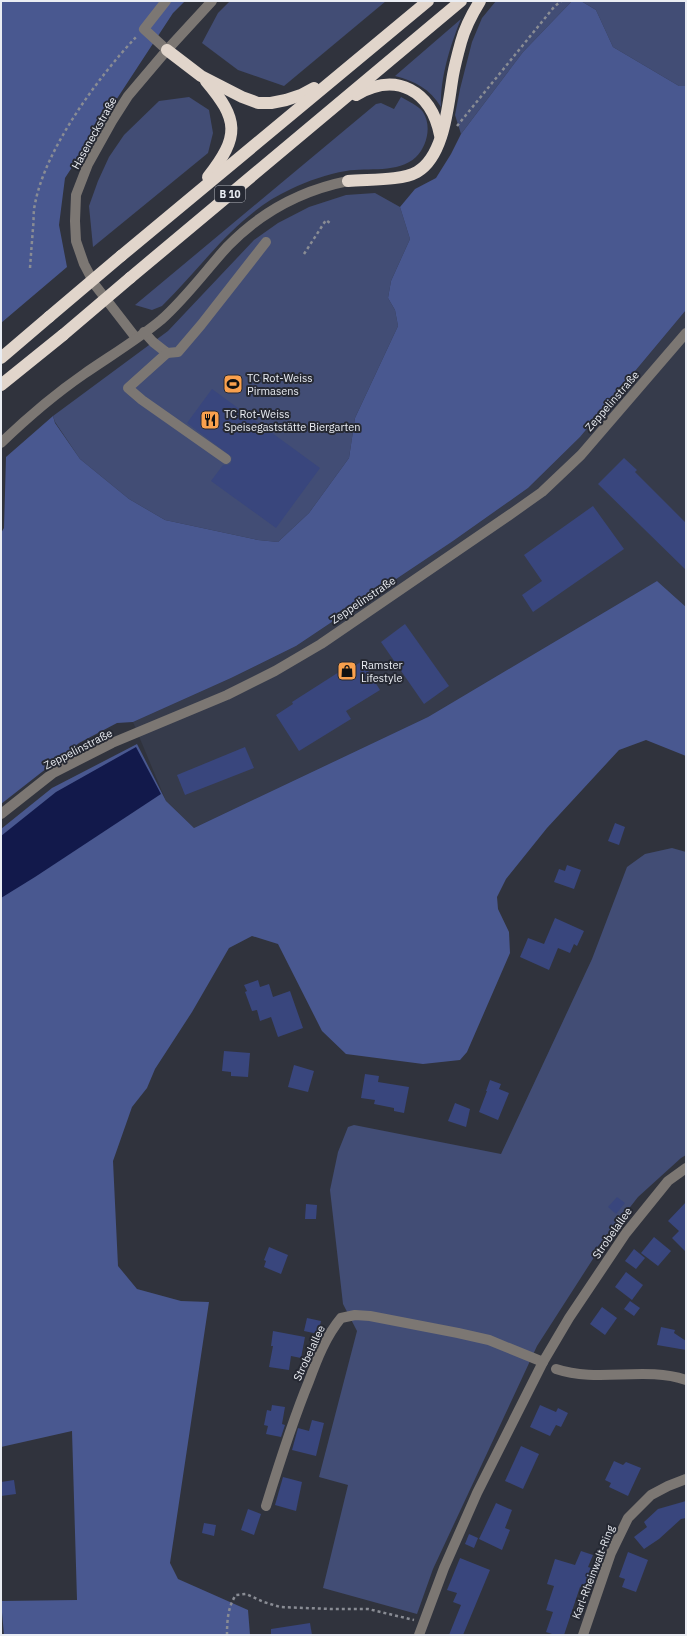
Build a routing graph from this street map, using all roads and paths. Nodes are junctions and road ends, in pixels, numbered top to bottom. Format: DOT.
graph roads {
  1 [pos="166,1"];
  2 [pos="212,1"];
  3 [pos="428,1"];
  4 [pos="461,1"];
  5 [pos="480,1"];
  6 [pos="560,1"];
  7 [pos="144,29"];
  8 [pos="167,50"];
  9 [pos="201,76"];
  10 [pos="337,76"];
  11 [pos="330,111"];
  12 [pos="456,128"];
  13 [pos="440,138"];
  14 [pos="348,181"];
  15 [pos="192,197"];
  16 [pos="330,223"];
  17 [pos="266,242"];
  18 [pos="304,254"];
  19 [pos="30,268"];
  20 [pos="686,333"];
  21 [pos="140,335"];
  22 [pos="167,353"];
  23 [pos="1,358"];
  24 [pos="1,385"];
  25 [pos="1,443"];
  26 [pos="226,459"];
  27 [pos="1,814"];
  28 [pos="686,1168"];
  29 [pos="543,1362"];
  30 [pos="556,1369"];
  31 [pos="686,1380"];
  32 [pos="686,1479"];
  33 [pos="266,1506"];
  34 [pos="424,1623"];
  35 [pos="227,1635"];
  36 [pos="420,1635"];
  37 [pos="583,1635"];
  1 -- 7 [label="street"];
  2 -- 8 [label="street, Haseneckstraße"];
  3 -- 10 [label="highway, B 10"];
  4 -- 11 [label="highway, B 10"];
  5 -- 13 [label="highway"];
  6 -- 12 [label="path"];
  7 -- 8 [label="street"];
  7 -- 19 [label="path"];
  8 -- 9 [label="highway"];
  8 -- 21 [label="street, Haseneckstraße"];
  9 -- 10 [label="highway"];
  9 -- 15 [label="highway"];
  10 -- 15 [label="highway, B 10"];
  11 -- 13 [label="highway"];
  11 -- 24 [label="highway, B 10, bridge"];
  13 -- 14 [label="highway"];
  14 -- 21 [label="street"];
  15 -- 23 [label="highway, B 10, bridge"];
  16 -- 18 [label="path"];
  17 -- 22 [label="street"];
  20 -- 27 [label="street, Zeppelinstraße"];
  21 -- 22 [label="street, Haseneckstraße"];
  21 -- 25 [label="street"];
  22 -- 26 [label="street"];
  28 -- 29 [label="street, Strobelallee"];
  29 -- 33 [label="street, Strobelallee"];
  29 -- 34 [label="street, Strobelallee"];
  30 -- 31 [label="street"];
  32 -- 37 [label="street, Karl-Rheinwalt-Ring"];
  34 -- 35 [label="path"];
  34 -- 36 [label="street, Strobelallee"];
}
